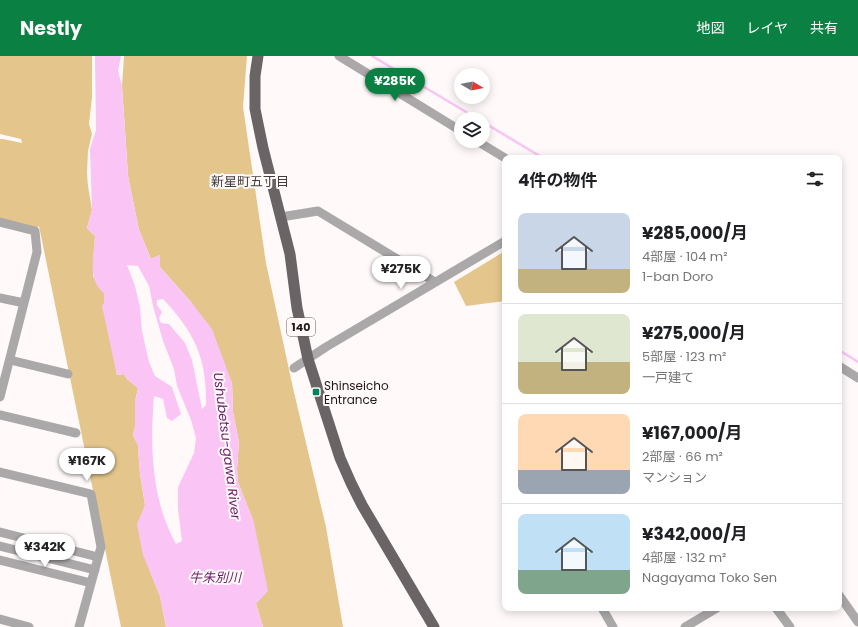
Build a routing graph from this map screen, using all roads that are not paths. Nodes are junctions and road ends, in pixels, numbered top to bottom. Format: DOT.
graph roads {
  1 [pos="258,56"];
  2 [pos="339,56"];
  3 [pos="454,127"];
  4 [pos="489,148"];
  5 [pos="502,156"];
  6 [pos="281,217"];
  7 [pos="0,222"];
  8 [pos="502,243"];
  9 [pos="435,282"];
  10 [pos="0,298"];
  11 [pos="24,304"];
  12 [pos="308,359"];
  13 [pos="10,360"];
  14 [pos="294,368"];
  15 [pos="842,368"];
  16 [pos="68,374"];
  17 [pos="858,378"];
  18 [pos="0,397"];
  19 [pos="0,415"];
  20 [pos="76,433"];
  21 [pos="0,472"];
  22 [pos="0,532"];
  23 [pos="33,541"];
  24 [pos="0,546"];
  25 [pos="30,554"];
  26 [pos="98,557"];
  27 [pos="0,560"];
  28 [pos="27,567"];
  29 [pos="95,570"];
  30 [pos="91,583"];
  31 [pos="842,599"];
  32 [pos="604,611"];
  33 [pos="712,611"];
  34 [pos="778,611"];
  35 [pos="0,619"];
  36 [pos="858,622"];
  37 [pos="29,627"];
  38 [pos="79,627"];
  39 [pos="434,627"];
  40 [pos="613,627"];
  41 [pos="685,627"];
  42 [pos="790,627"];
  1 -- 6 [label="main road, 140"];
  2 -- 3 [label="street"];
  4 -- 5 [label="street"];
  6 -- 9 [label="street"];
  6 -- 12 [label="main road, 140"];
  7 -- 11 [label="street"];
  8 -- 9 [label="street"];
  9 -- 12 [label="street"];
  10 -- 11 [label="street"];
  11 -- 13 [label="street"];
  12 -- 14 [label="street"];
  12 -- 39 [label="main road, 140"];
  13 -- 16 [label="street"];
  13 -- 18 [label="street"];
  15 -- 17 [label="street"];
  19 -- 20 [label="street"];
  21 -- 26 [label="street"];
  22 -- 23 [label="street"];
  23 -- 25 [label="street"];
  23 -- 26 [label="street"];
  24 -- 25 [label="street"];
  25 -- 28 [label="street"];
  25 -- 29 [label="street"];
  26 -- 29 [label="street"];
  27 -- 28 [label="street"];
  28 -- 30 [label="street"];
  29 -- 30 [label="street"];
  30 -- 38 [label="street"];
  31 -- 36 [label="street"];
  32 -- 40 [label="street"];
  33 -- 41 [label="street"];
  34 -- 42 [label="street"];
  35 -- 37 [label="street"];
}
